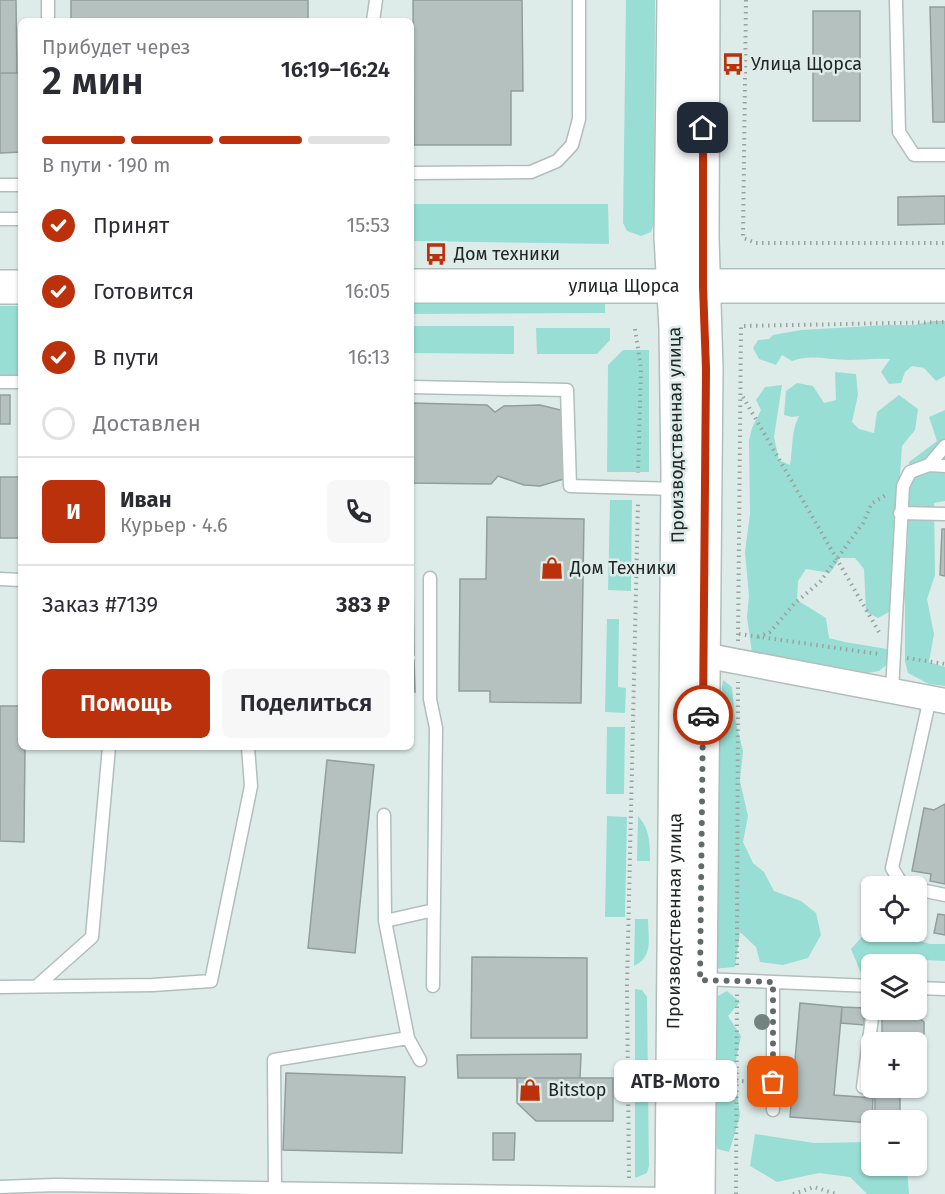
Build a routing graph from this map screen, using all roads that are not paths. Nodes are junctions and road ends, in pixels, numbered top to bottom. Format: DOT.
graph roads {
  1 [pos="48,0"];
  2 [pos="376,0"];
  3 [pos="579,0"];
  4 [pos="674,0"];
  5 [pos="703,0"];
  6 [pos="896,0"];
  7 [pos="48,18"];
  8 [pos="373,18"];
  9 [pos="945,155"];
  10 [pos="414,173"];
  11 [pos="0,185"];
  12 [pos="18,185"];
  13 [pos="0,219"];
  14 [pos="18,219"];
  15 [pos="414,286"];
  16 [pos="688,286"];
  17 [pos="945,286"];
  18 [pos="0,287"];
  19 [pos="18,287"];
  20 [pos="0,382"];
  21 [pos="18,382"];
  22 [pos="414,387"];
  23 [pos="945,446"];
  24 [pos="929,465"];
  25 [pos="945,466"];
  26 [pos="678,490"];
  27 [pos="900,513"];
  28 [pos="945,514"];
  29 [pos="430,578"];
  30 [pos="0,579"];
  31 [pos="18,580"];
  32 [pos="703,655"];
  33 [pos="892,691"];
  34 [pos="937,699"];
  35 [pos="109,750"];
  36 [pos="248,750"];
  37 [pos="384,815"];
  38 [pos="897,876"];
  39 [pos="927,892"];
  40 [pos="945,895"];
  41 [pos="434,910"];
  42 [pos="385,921"];
  43 [pos="700,980"];
  44 [pos="773,982"];
  45 [pos="37,986"];
  46 [pos="433,986"];
  47 [pos="861,986"];
  48 [pos="0,987"];
  49 [pos="927,988"];
  50 [pos="945,989"];
  51 [pos="408,1038"];
  52 [pos="420,1060"];
  53 [pos="773,1110"];
  54 [pos="0,1187"];
  55 [pos="275,1191"];
  56 [pos="629,1193"];
  57 [pos="666,1194"];
  58 [pos="672,1194"];
  59 [pos="698,1194"];
  1 -- 7 [label="lane"];
  2 -- 8 [label="lane"];
  3 -- 10 [label="lane"];
  4 -- 16 [label="main road, Производственная улица"];
  5 -- 16 [label="main road, Производственная улица"];
  6 -- 9 [label="lane"];
  11 -- 12 [label="lane"];
  13 -- 14 [label="lane"];
  15 -- 16 [label="main road, улица Щорса"];
  16 -- 17 [label="main road, улица Щорса"];
  16 -- 26 [label="main road, Производственная улица"];
  16 -- 32 [label="main road, Производственная улица"];
  18 -- 19 [label="main road"];
  20 -- 21 [label="lane"];
  22 -- 26 [label="lane"];
  23 -- 24 [label="lane"];
  24 -- 25 [label="lane"];
  24 -- 27 [label="lane"];
  26 -- 58 [label="main road, Производственная улица"];
  27 -- 28 [label="lane"];
  27 -- 33 [label="lane"];
  29 -- 41 [label="lane"];
  30 -- 31 [label="lane"];
  32 -- 33 [label="street"];
  32 -- 43 [label="main road, Производственная улица"];
  33 -- 34 [label="street"];
  34 -- 38 [label="lane"];
  35 -- 45 [label="lane"];
  36 -- 45 [label="lane"];
  37 -- 42 [label="lane"];
  39 -- 40 [label="lane"];
  41 -- 42 [label="lane"];
  41 -- 46 [label="lane"];
  42 -- 51 [label="lane"];
  43 -- 44 [label="lane"];
  43 -- 59 [label="main road, Производственная улица"];
  44 -- 47 [label="lane"];
  44 -- 53 [label="lane"];
  45 -- 48 [label="lane"];
  49 -- 50 [label="lane"];
  51 -- 52 [label="lane"];
  51 -- 55 [label="lane"];
  54 -- 55 [label="lane"];
  55 -- 56 [label="lane"];
  56 -- 57 [label="lane"];
}
